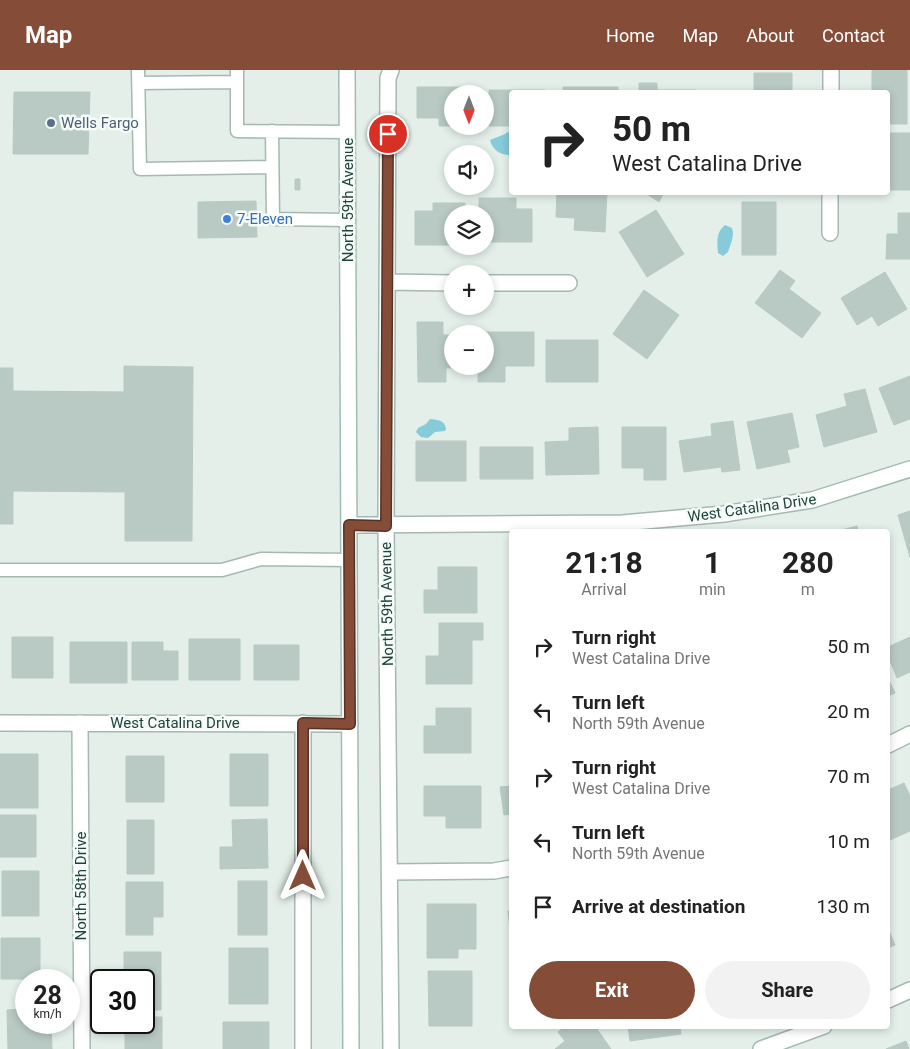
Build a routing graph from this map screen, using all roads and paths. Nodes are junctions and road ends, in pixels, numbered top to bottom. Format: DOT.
graph roads {
  1 [pos="347,70"];
  2 [pos="391,70"];
  3 [pos="831,70"];
  4 [pos="138,76"];
  5 [pos="237,76"];
  6 [pos="831,90"];
  7 [pos="272,132"];
  8 [pos="348,132"];
  9 [pos="272,167"];
  10 [pos="830,195"];
  11 [pos="348,220"];
  12 [pos="830,234"];
  13 [pos="387,282"];
  14 [pos="444,283"];
  15 [pos="494,283"];
  16 [pos="570,283"];
  17 [pos="910,469"];
  18 [pos="349,525"];
  19 [pos="386,526"];
  20 [pos="622,527"];
  21 [pos="350,560"];
  22 [pos="0,570"];
  23 [pos="0,723"];
  24 [pos="80,723"];
  25 [pos="303,723"];
  26 [pos="350,724"];
  27 [pos="910,734"];
  28 [pos="890,744"];
  29 [pos="509,868"];
  30 [pos="390,872"];
  31 [pos="910,990"];
  32 [pos="890,999"];
  33 [pos="816,1029"];
  34 [pos="82,1049"];
  35 [pos="303,1049"];
  36 [pos="351,1049"];
  37 [pos="391,1049"];
  38 [pos="762,1049"];
  1 -- 8 [label="street, North 59th Avenue"];
  2 -- 13 [label="street, North 59th Avenue"];
  3 -- 6 [label="street"];
  4 -- 5 [label="lane"];
  4 -- 9 [label="lane"];
  5 -- 7 [label="lane"];
  7 -- 8 [label="lane"];
  7 -- 9 [label="lane"];
  8 -- 11 [label="street, North 59th Avenue"];
  9 -- 11 [label="lane"];
  10 -- 12 [label="street"];
  11 -- 18 [label="street, North 59th Avenue"];
  13 -- 14 [label="street"];
  13 -- 19 [label="street, North 59th Avenue"];
  15 -- 16 [label="street"];
  17 -- 20 [label="street, West Catalina Drive"];
  18 -- 19 [label="street, West Catalina Drive"];
  18 -- 21 [label="street, North 59th Avenue"];
  19 -- 20 [label="street, West Catalina Drive"];
  19 -- 30 [label="street, North 59th Avenue"];
  21 -- 22 [label="lane"];
  21 -- 26 [label="street, North 59th Avenue"];
  23 -- 24 [label="street, West Catalina Drive"];
  24 -- 25 [label="street, West Catalina Drive"];
  24 -- 34 [label="street, North 58th Drive"];
  25 -- 26 [label="street, West Catalina Drive"];
  25 -- 35 [label="street"];
  26 -- 36 [label="street, North 59th Avenue"];
  27 -- 28 [label="street"];
  29 -- 30 [label="street"];
  30 -- 37 [label="street, North 59th Avenue"];
  31 -- 32 [label="street"];
  33 -- 38 [label="street"];
}
